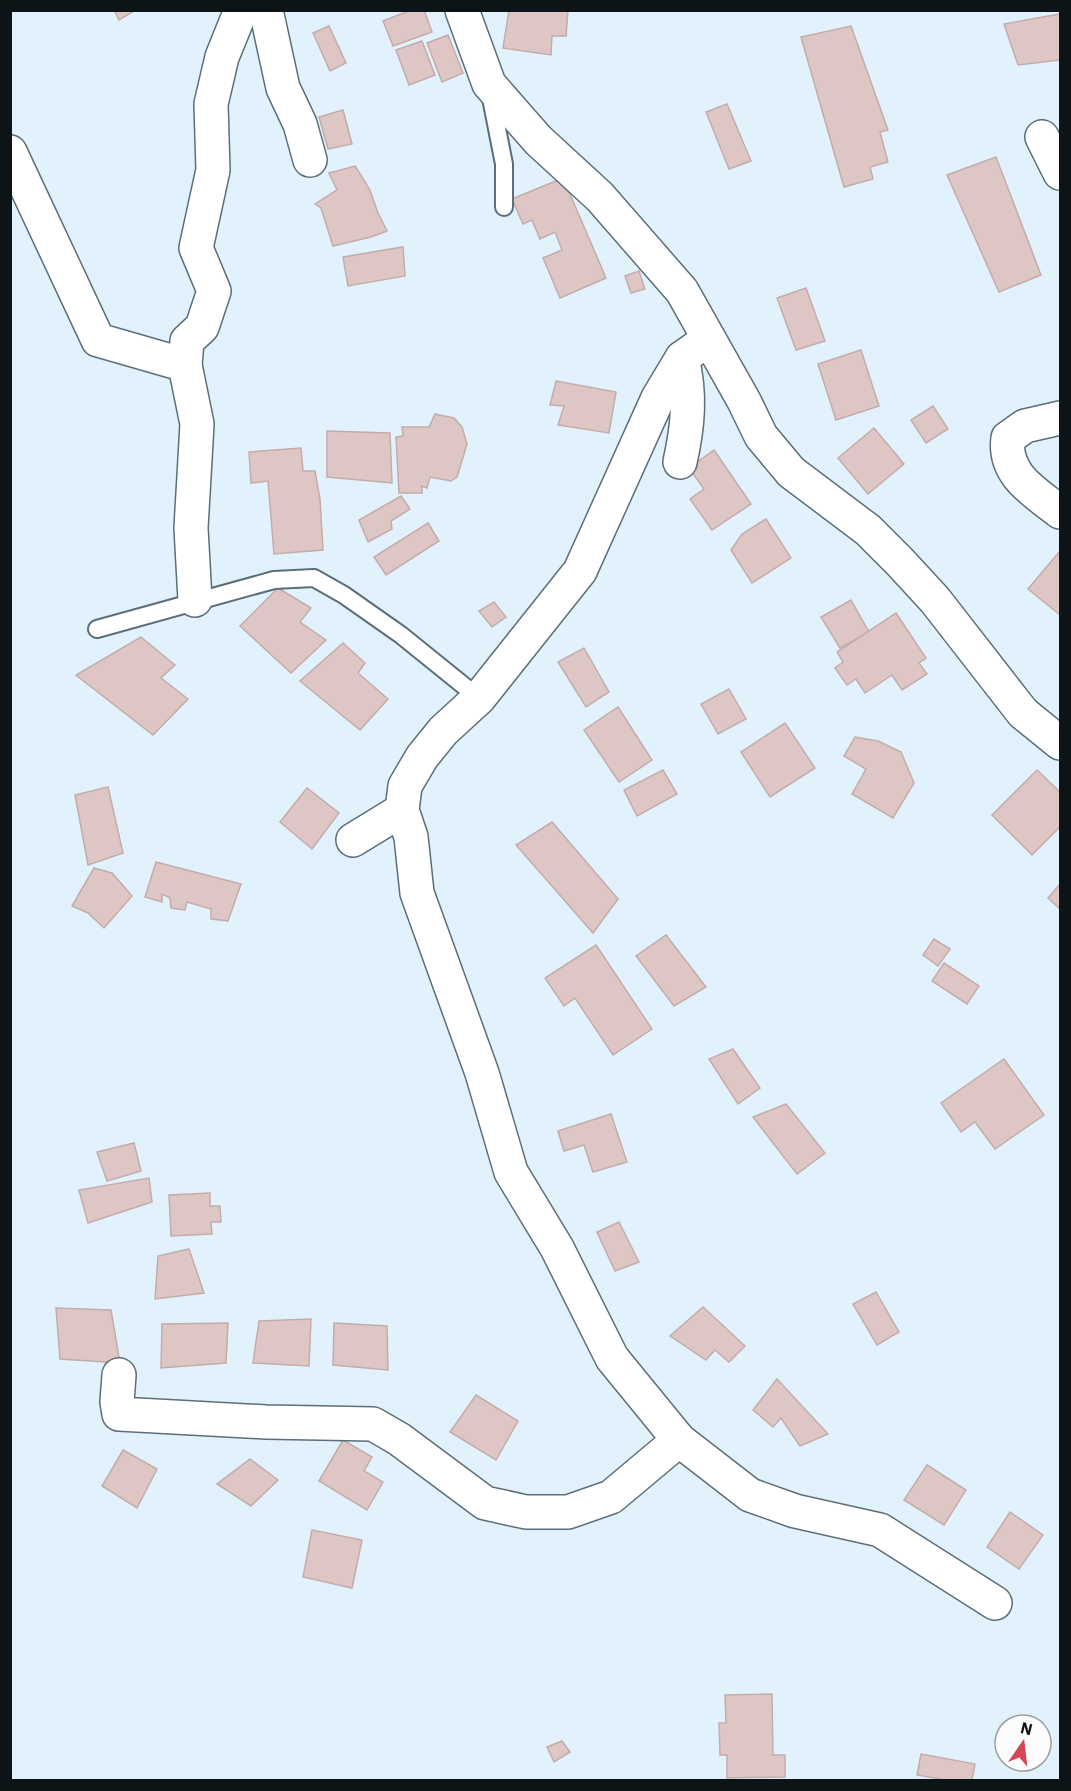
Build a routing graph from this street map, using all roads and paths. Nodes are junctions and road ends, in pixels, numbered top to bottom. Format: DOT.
graph roads {
  1 [pos="241,10"];
  2 [pos="266,10"];
  3 [pos="462,10"];
  4 [pos="489,84"];
  5 [pos="1042,137"];
  6 [pos="10,152"];
  7 [pos="310,160"];
  8 [pos="1060,173"];
  9 [pos="504,207"];
  10 [pos="709,339"];
  11 [pos="682,358"];
  12 [pos="185,365"];
  13 [pos="1060,418"];
  14 [pos="680,462"];
  15 [pos="1060,512"];
  16 [pos="195,600"];
  17 [pos="97,629"];
  18 [pos="479,698"];
  19 [pos="1060,743"];
  20 [pos="402,810"];
  21 [pos="353,840"];
  22 [pos="119,1375"];
  23 [pos="679,1440"];
  24 [pos="995,1603"];
  1 -- 12 [label="street"];
  2 -- 7 [label="street"];
  3 -- 4 [label="street"];
  4 -- 9 [label="lane"];
  4 -- 10 [label="street"];
  5 -- 8 [label="street"];
  6 -- 12 [label="street"];
  10 -- 11 [label="street"];
  10 -- 19 [label="street"];
  11 -- 14 [label="street"];
  11 -- 18 [label="street"];
  12 -- 16 [label="street"];
  13 -- 15 [label="street"];
  16 -- 17 [label="lane"];
  16 -- 18 [label="lane"];
  18 -- 20 [label="street"];
  20 -- 21 [label="street"];
  20 -- 23 [label="street"];
  22 -- 23 [label="street"];
  23 -- 24 [label="street"];
}
